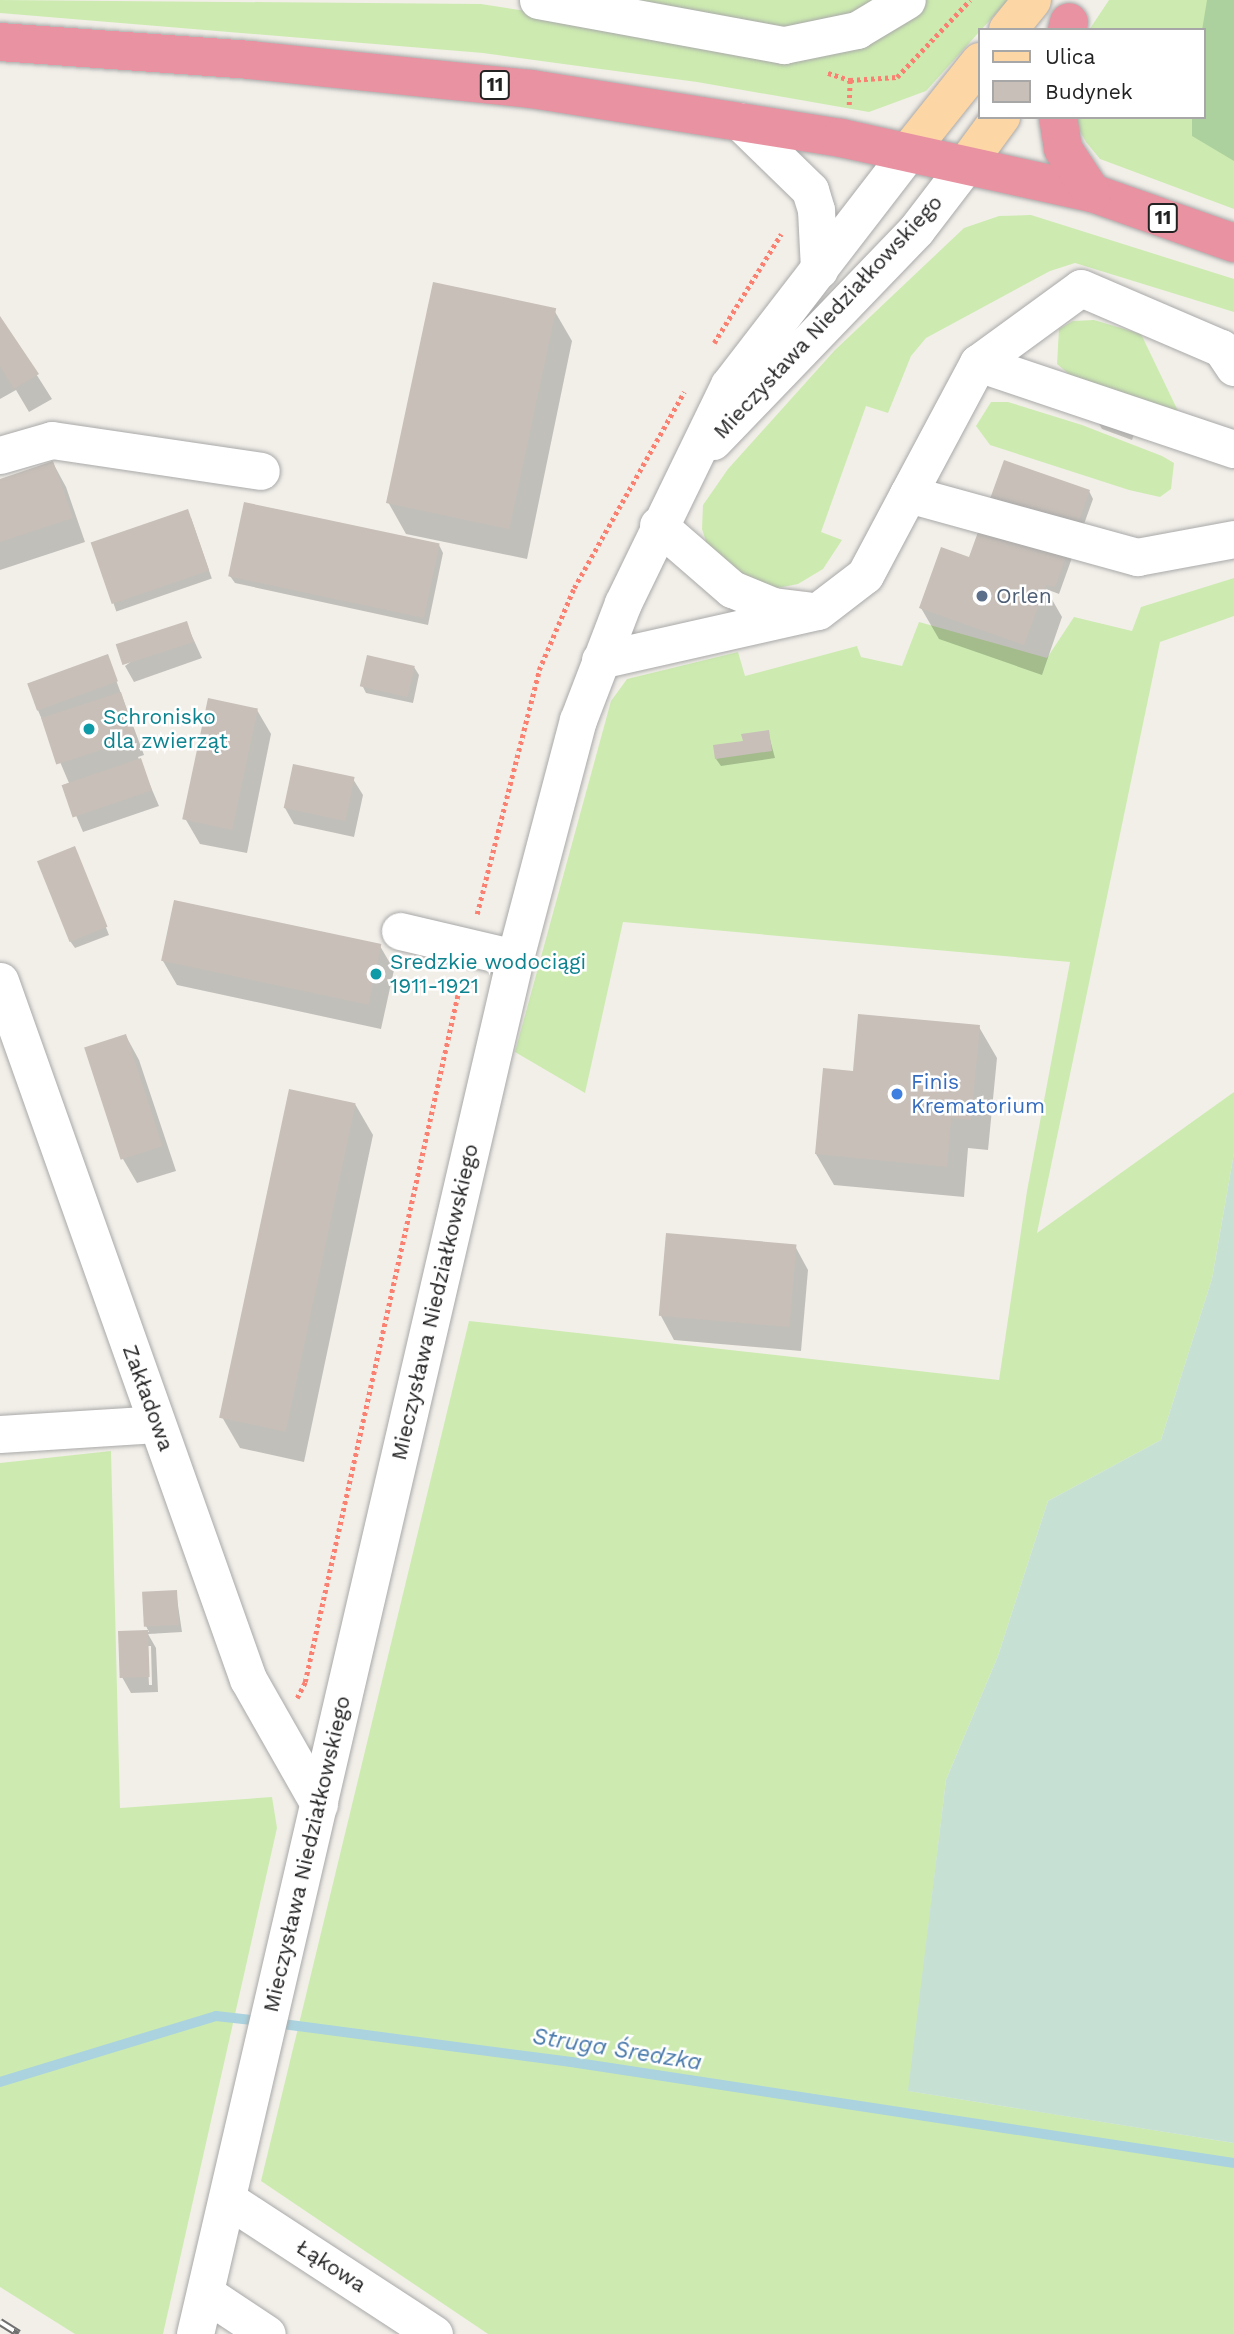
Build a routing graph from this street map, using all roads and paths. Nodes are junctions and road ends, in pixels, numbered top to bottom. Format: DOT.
graph roads {
  1 [pos="907,0"];
  2 [pos="1032,0"];
  3 [pos="559,2"];
  4 [pos="1009,28"];
  5 [pos="0,41"];
  6 [pos="978,64"];
  7 [pos="999,119"];
  8 [pos="1058,119"];
  9 [pos="739,121"];
  10 [pos="909,150"];
  11 [pos="968,162"];
  12 [pos="1092,193"];
  13 [pos="1234,243"];
  14 [pos="819,270"];
  15 [pos="978,363"];
  16 [pos="1234,367"];
  17 [pos="1234,449"];
  18 [pos="0,455"];
  19 [pos="685,469"];
  20 [pos="261,471"];
  21 [pos="908,494"];
  22 [pos="658,526"];
  23 [pos="1234,539"];
  24 [pos="818,611"];
  25 [pos="600,660"];
  26 [pos="400,930"];
  27 [pos="515,958"];
  28 [pos="1,988"];
  29 [pos="157,1424"];
  30 [pos="0,1434"];
  31 [pos="319,1804"];
  32 [pos="227,2199"];
  33 [pos="205,2293"];
  34 [pos="195,2334"];
  35 [pos="267,2334"];
  36 [pos="434,2334"];
  1 -- 3 [label="street"];
  2 -- 4 [label="main road"];
  5 -- 9 [label="highway, 11"];
  6 -- 10 [label="main road"];
  7 -- 11 [label="main road"];
  8 -- 12 [label="highway"];
  9 -- 10 [label="highway, 11"];
  9 -- 14 [label="street"];
  10 -- 11 [label="highway, 11"];
  10 -- 14 [label="street, Mieczysława Niedziałkowskiego"];
  11 -- 12 [label="highway, 11"];
  11 -- 19 [label="street, Mieczysława Niedziałkowskiego"];
  12 -- 13 [label="highway, 11"];
  14 -- 19 [label="street, Mieczysława Niedziałkowskiego"];
  15 -- 16 [label="street"];
  15 -- 17 [label="street"];
  15 -- 21 [label="street"];
  18 -- 20 [label="street"];
  19 -- 22 [label="street, Mieczysława Niedziałkowskiego"];
  21 -- 23 [label="street"];
  21 -- 24 [label="street"];
  22 -- 24 [label="street"];
  22 -- 25 [label="street, Mieczysława Niedziałkowskiego"];
  24 -- 25 [label="street"];
  25 -- 27 [label="street, Mieczysława Niedziałkowskiego"];
  26 -- 27 [label="street"];
  27 -- 31 [label="street, Mieczysława Niedziałkowskiego"];
  28 -- 29 [label="street, Zakładowa"];
  29 -- 30 [label="street"];
  29 -- 31 [label="street, Zakładowa"];
  31 -- 32 [label="street, Mieczysława Niedziałkowskiego"];
  32 -- 33 [label="street"];
  32 -- 36 [label="street, Łąkowa"];
  33 -- 34 [label="street"];
  33 -- 35 [label="street"];
}
